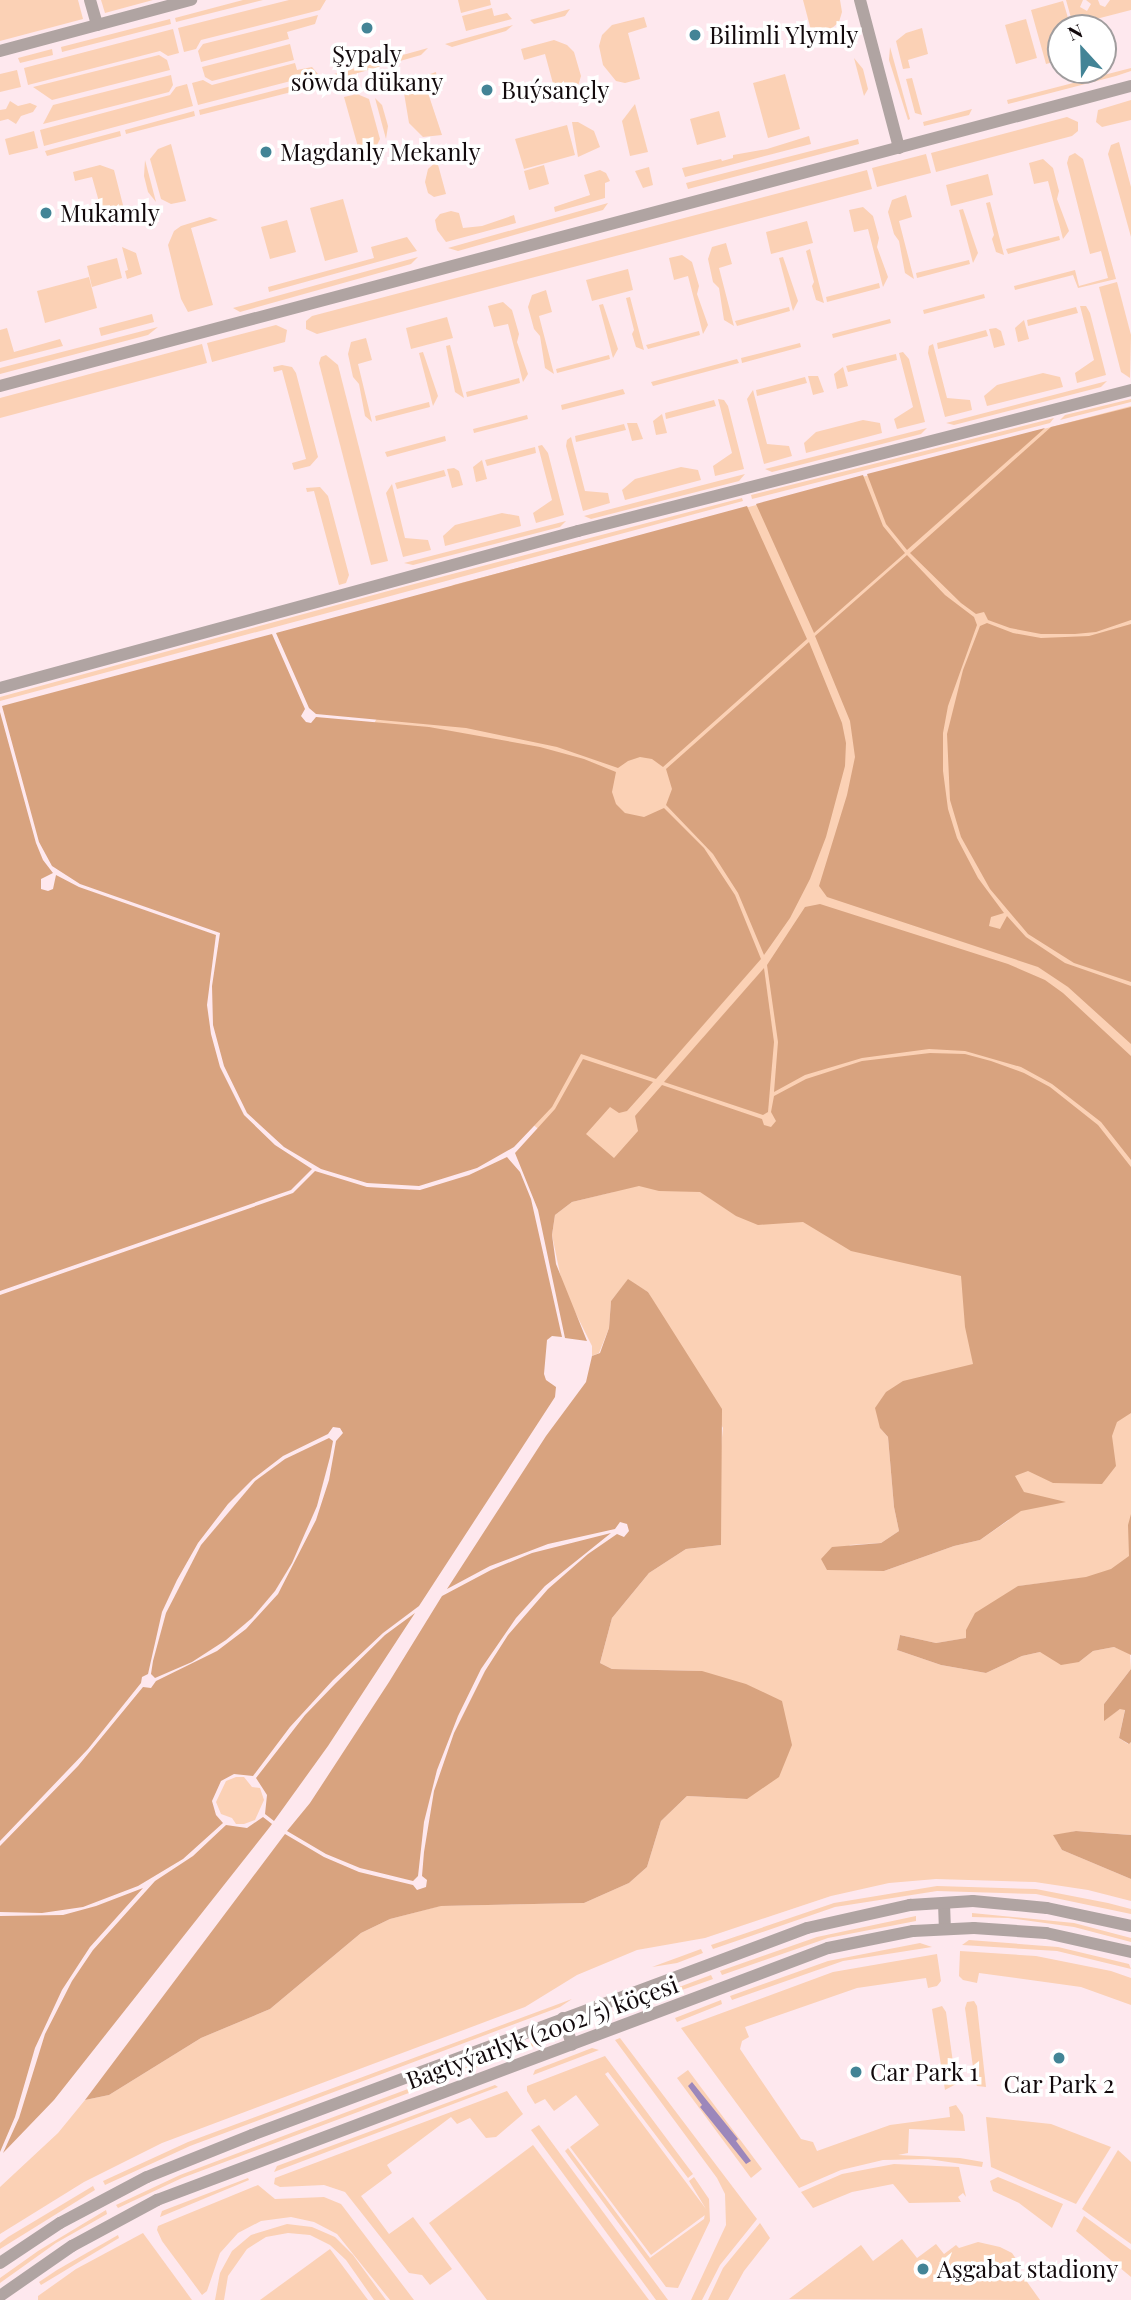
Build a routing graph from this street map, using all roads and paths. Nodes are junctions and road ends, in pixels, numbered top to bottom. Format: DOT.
graph roads {
  1 [pos="90,0"];
  2 [pos="191,0"];
  3 [pos="860,0"];
  4 [pos="97,25"];
  5 [pos="0,51"];
  6 [pos="1131,86"];
  7 [pos="899,148"];
  8 [pos="0,386"];
  9 [pos="1131,390"];
  10 [pos="0,688"];
  11 [pos="944,1903"];
  12 [pos="1131,1926"];
  13 [pos="945,1929"];
  14 [pos="1131,1952"];
  15 [pos="564,2018"];
  16 [pos="572,2043"];
  17 [pos="0,2263"];
  18 [pos="0,2296"];
  1 -- 4 [label="street"];
  2 -- 4 [label="street"];
  3 -- 7 [label="street"];
  4 -- 5 [label="street"];
  6 -- 7 [label="street"];
  7 -- 8 [label="street"];
  9 -- 10 [label="street"];
  11 -- 12 [label="street, Bagtyýarlyk (2002/5) köçesi"];
  11 -- 13 [label="street"];
  11 -- 15 [label="street, Bagtyýarlyk (2002/5) köçesi"];
  13 -- 14 [label="street, Bagtyýarlyk (2002/5) köçesi"];
  13 -- 16 [label="street, Bagtyýarlyk (2002/5) köçesi"];
  15 -- 16 [label="street"];
  15 -- 17 [label="street, Bagtyýarlyk (2002/5) köçesi"];
  16 -- 18 [label="street, Bagtyýarlyk (2002/5) köçesi"];
}
